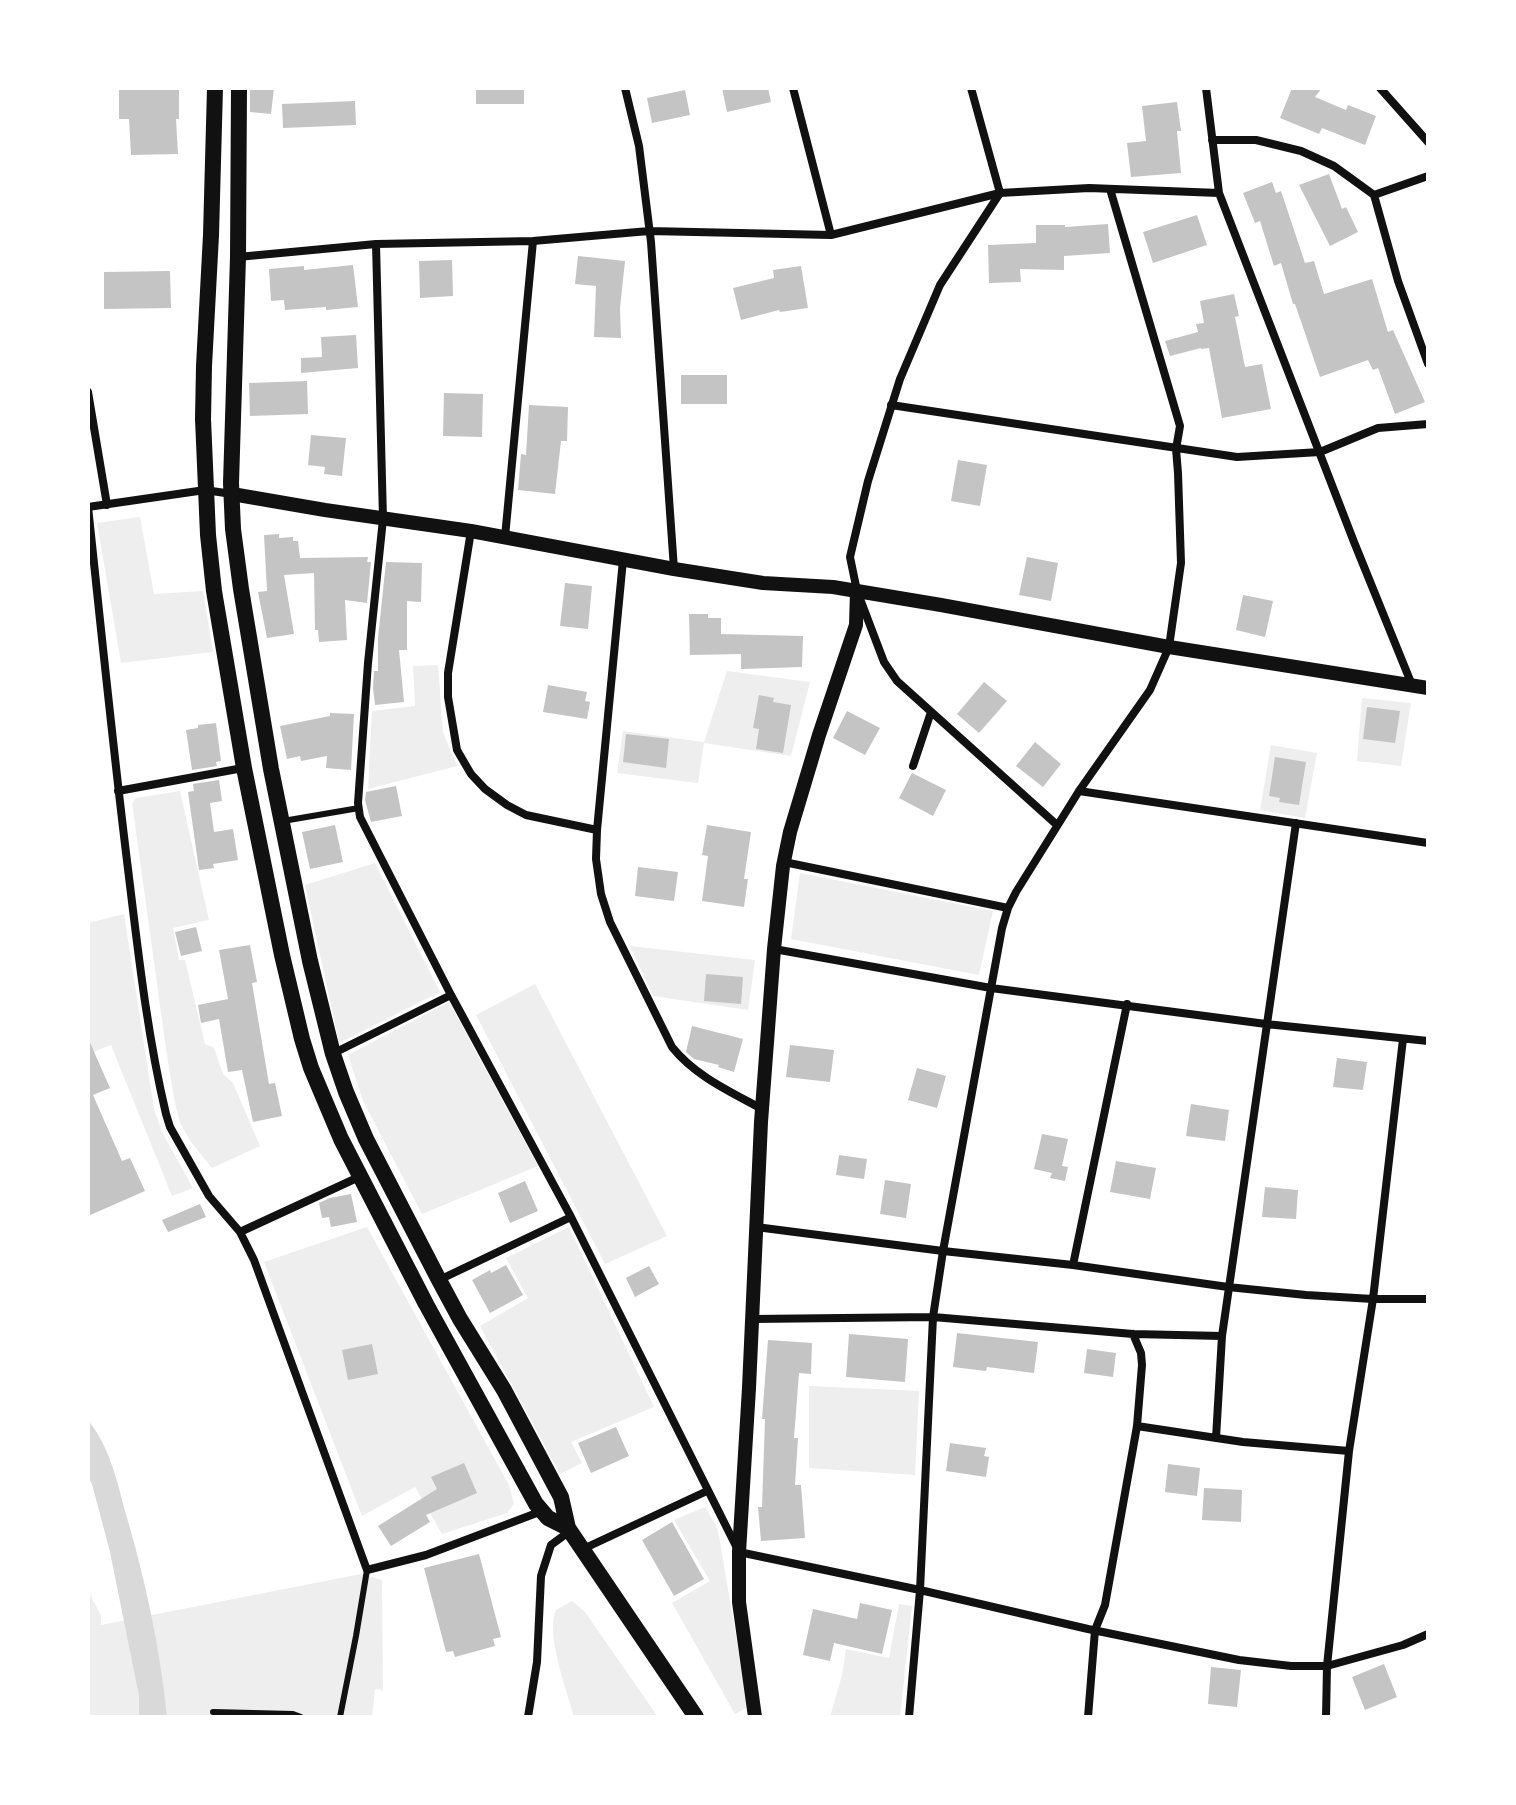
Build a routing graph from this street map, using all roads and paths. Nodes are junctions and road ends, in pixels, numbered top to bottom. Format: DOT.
graph roads {
  1 [pos="215,88"];
  2 [pos="239,88"];
  3 [pos="625,88"];
  4 [pos="793,88"];
  5 [pos="971,88"];
  6 [pos="1206,88"];
  7 [pos="1380,88"];
  8 [pos="1212,140"];
  9 [pos="1428,142"];
  10 [pos="1428,176"];
  11 [pos="1110,189"];
  12 [pos="1000,193"];
  13 [pos="1219,193"];
  14 [pos="1374,195"];
  15 [pos="649,231"];
  16 [pos="831,235"];
  17 [pos="533,241"];
  18 [pos="376,244"];
  19 [pos="238,257"];
  20 [pos="1428,364"];
  21 [pos="88,392"];
  22 [pos="891,405"];
  23 [pos="1428,424"];
  24 [pos="1176,449"];
  25 [pos="1320,452"];
  26 [pos="205,490"];
  27 [pos="232,494"];
  28 [pos="107,505"];
  29 [pos="88,507"];
  30 [pos="383,519"];
  31 [pos="471,531"];
  32 [pos="505,537"];
  33 [pos="623,560"];
  34 [pos="674,569"];
  35 [pos="857,591"];
  36 [pos="1169,647"];
  37 [pos="1412,685"];
  38 [pos="1428,688"];
  39 [pos="931,712"];
  40 [pos="913,766"];
  41 [pos="244,768"];
  42 [pos="118,791"];
  43 [pos="1079,791"];
  44 [pos="359,808"];
  45 [pos="282,821"];
  46 [pos="1296,823"];
  47 [pos="1057,825"];
  48 [pos="597,830"];
  49 [pos="1428,843"];
  50 [pos="784,862"];
  51 [pos="1008,908"];
  52 [pos="774,949"];
  53 [pos="991,988"];
  54 [pos="451,995"];
  55 [pos="1127,1004"];
  56 [pos="1266,1024"];
  57 [pos="1403,1039"];
  58 [pos="1428,1041"];
  59 [pos="333,1054"];
  60 [pos="762,1109"];
  61 [pos="359,1177"];
  62 [pos="571,1217"];
  63 [pos="756,1227"];
  64 [pos="240,1232"];
  65 [pos="943,1251"];
  66 [pos="1073,1265"];
  67 [pos="439,1280"];
  68 [pos="1228,1287"];
  69 [pos="1373,1299"];
  70 [pos="1428,1299"];
  71 [pos="933,1317"];
  72 [pos="752,1319"];
  73 [pos="1133,1334"];
  74 [pos="1222,1336"];
  75 [pos="1137,1426"];
  76 [pos="1216,1438"];
  77 [pos="1349,1451"];
  78 [pos="707,1491"];
  79 [pos="542,1511"];
  80 [pos="569,1530"];
  81 [pos="583,1549"];
  82 [pos="739,1552"];
  83 [pos="367,1570"];
  84 [pos="920,1590"];
  85 [pos="1095,1630"];
  86 [pos="1428,1634"];
  87 [pos="1327,1666"];
  88 [pos="213,1712"];
  89 [pos="301,1717"];
  90 [pos="340,1717"];
  91 [pos="528,1717"];
  92 [pos="696,1717"];
  93 [pos="755,1717"];
  94 [pos="909,1717"];
  95 [pos="1088,1717"];
  96 [pos="1326,1717"];
  1 -- 26 [label="main road"];
  2 -- 19 [label="main road"];
  3 -- 15 [label="street"];
  4 -- 16 [label="street"];
  5 -- 12 [label="street"];
  6 -- 8 [label="street"];
  7 -- 9 [label="street"];
  8 -- 13 [label="street"];
  8 -- 14 [label="street"];
  10 -- 14 [label="street"];
  11 -- 12 [label="street"];
  11 -- 13 [label="street"];
  11 -- 24 [label="street"];
  12 -- 16 [label="street"];
  12 -- 22 [label="street"];
  13 -- 25 [label="street"];
  14 -- 20 [label="street"];
  15 -- 16 [label="street"];
  15 -- 17 [label="street"];
  15 -- 34 [label="street"];
  17 -- 18 [label="street"];
  17 -- 32 [label="street"];
  18 -- 19 [label="street"];
  18 -- 30 [label="street"];
  19 -- 27 [label="main road"];
  21 -- 28 [label="street"];
  22 -- 24 [label="street"];
  22 -- 35 [label="street"];
  23 -- 25 [label="street"];
  24 -- 25 [label="street"];
  24 -- 36 [label="street"];
  25 -- 37 [label="street"];
  26 -- 27 [label="street"];
  26 -- 28 [label="street"];
  26 -- 41 [label="main road"];
  27 -- 30 [label="street"];
  27 -- 45 [label="main road"];
  28 -- 29 [label="street"];
  29 -- 42 [label="street"];
  30 -- 31 [label="street"];
  30 -- 44 [label="street"];
  31 -- 32 [label="street"];
  31 -- 48 [label="street"];
  32 -- 33 [label="street"];
  33 -- 34 [label="street"];
  33 -- 48 [label="street"];
  34 -- 35 [label="street"];
  35 -- 36 [label="street"];
  35 -- 39 [label="street"];
  35 -- 50 [label="street"];
  36 -- 37 [label="street"];
  36 -- 43 [label="street"];
  37 -- 38 [label="street"];
  39 -- 40 [label="street"];
  39 -- 47 [label="street"];
  41 -- 42 [label="street"];
  41 -- 61 [label="main road"];
  42 -- 64 [label="street"];
  43 -- 46 [label="street"];
  43 -- 47 [label="street"];
  44 -- 45 [label="lane"];
  44 -- 54 [label="street"];
  45 -- 59 [label="main road"];
  46 -- 49 [label="street"];
  46 -- 56 [label="street"];
  47 -- 51 [label="street"];
  48 -- 60 [label="street"];
  50 -- 51 [label="street"];
  50 -- 52 [label="street"];
  51 -- 53 [label="street"];
  52 -- 53 [label="street"];
  52 -- 60 [label="street"];
  53 -- 55 [label="street"];
  53 -- 65 [label="street"];
  54 -- 59 [label="street"];
  54 -- 62 [label="street"];
  55 -- 56 [label="street"];
  55 -- 66 [label="street"];
  56 -- 57 [label="street"];
  56 -- 68 [label="street"];
  57 -- 58 [label="street"];
  57 -- 69 [label="street"];
  59 -- 67 [label="main road"];
  60 -- 63 [label="street"];
  61 -- 64 [label="street"];
  61 -- 79 [label="main road"];
  62 -- 67 [label="street"];
  62 -- 78 [label="street"];
  63 -- 65 [label="street"];
  63 -- 72 [label="street"];
  64 -- 83 [label="street"];
  65 -- 66 [label="street"];
  65 -- 71 [label="street"];
  66 -- 68 [label="street"];
  67 -- 80 [label="main road"];
  68 -- 69 [label="street"];
  68 -- 74 [label="street"];
  69 -- 70 [label="street"];
  69 -- 77 [label="street"];
  71 -- 72 [label="street"];
  71 -- 73 [label="street"];
  71 -- 84 [label="street"];
  72 -- 82 [label="street"];
  73 -- 74 [label="street"];
  73 -- 75 [label="street"];
  74 -- 76 [label="street"];
  75 -- 76 [label="street"];
  75 -- 85 [label="street"];
  76 -- 77 [label="street"];
  77 -- 87 [label="street"];
  78 -- 81 [label="street"];
  78 -- 82 [label="street"];
  79 -- 80 [label="main road"];
  79 -- 83 [label="street"];
  80 -- 81 [label="main road"];
  80 -- 91 [label="street"];
  81 -- 92 [label="main road"];
  82 -- 84 [label="street"];
  82 -- 93 [label="street"];
  83 -- 90 [label="lane"];
  84 -- 85 [label="street"];
  84 -- 94 [label="street"];
  85 -- 87 [label="street"];
  85 -- 95 [label="street"];
  86 -- 87 [label="street"];
  87 -- 96 [label="street"];
  88 -- 89 [label="lane"];
}
